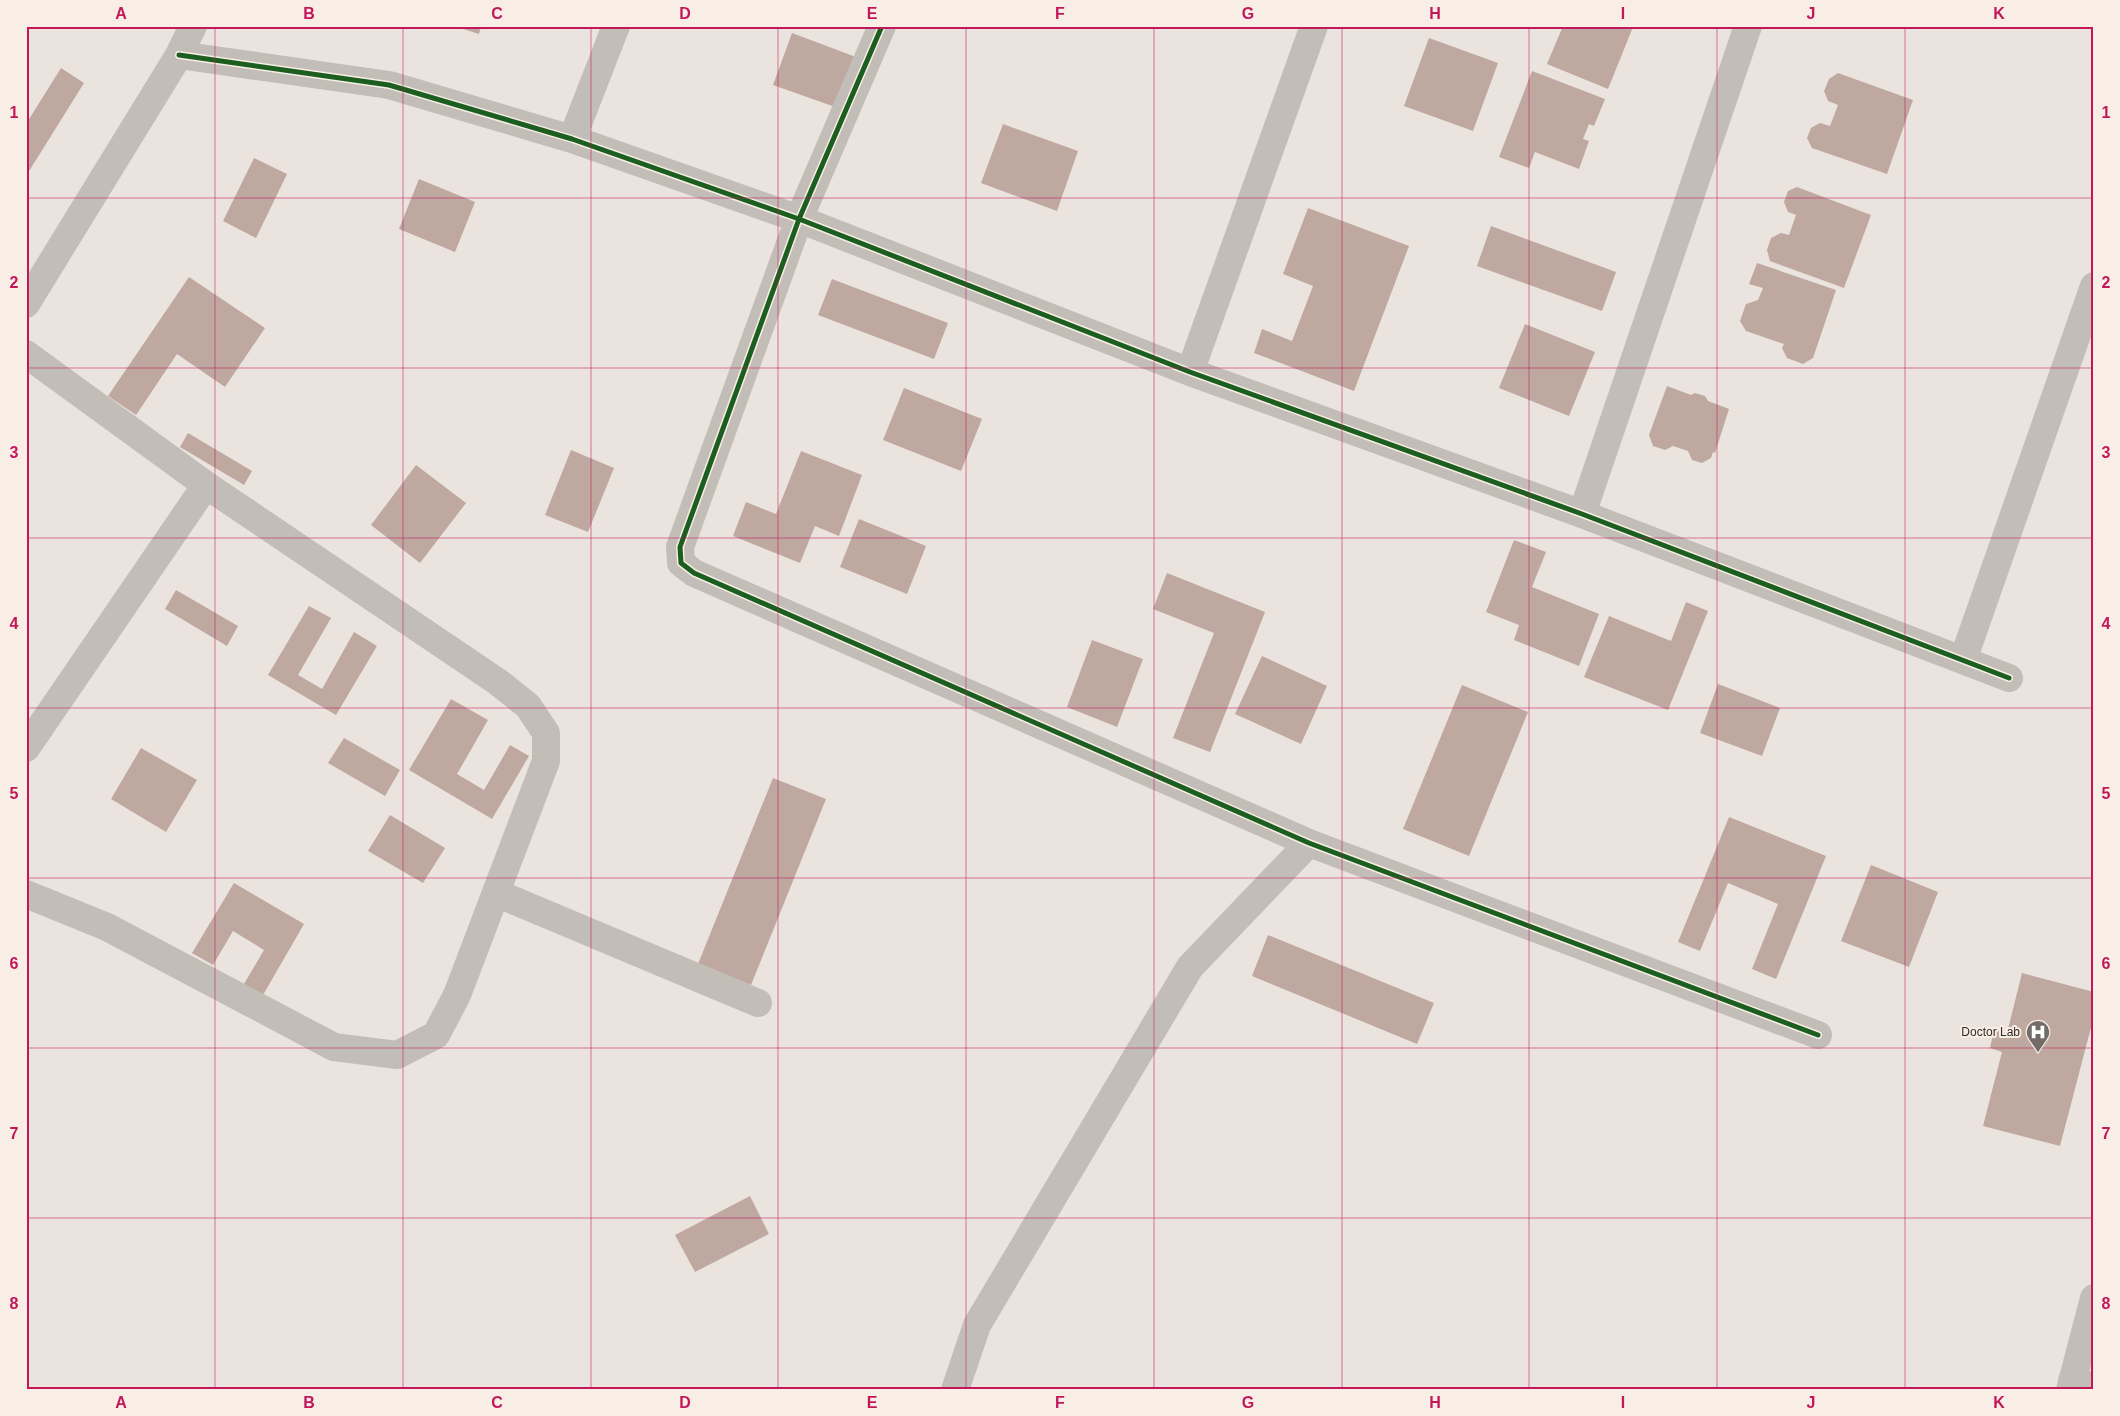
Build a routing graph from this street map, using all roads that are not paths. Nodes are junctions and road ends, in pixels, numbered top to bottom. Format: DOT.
graph roads {
  1 [pos="193,26"];
  2 [pos="616,26"];
  3 [pos="882,26"];
  4 [pos="1314,26"];
  5 [pos="1748,26"];
  6 [pos="179,55"];
  7 [pos="572,138"];
  8 [pos="798,219"];
  9 [pos="2094,286"];
  10 [pos="26,304"];
  11 [pos="26,354"];
  12 [pos="1190,372"];
  13 [pos="206,484"];
  14 [pos="1582,514"];
  15 [pos="1963,660"];
  16 [pos="2009,678"];
  17 [pos="26,748"];
  18 [pos="1309,843"];
  19 [pos="496,893"];
  20 [pos="26,894"];
  21 [pos="758,1003"];
  22 [pos="1818,1035"];
  23 [pos="2094,1298"];
  24 [pos="2078,1386"];
  25 [pos="956,1390"];
  1 -- 6 [label="street"];
  2 -- 7 [label="street"];
  3 -- 8 [label="street"];
  4 -- 12 [label="street"];
  5 -- 14 [label="street"];
  6 -- 7 [label="street"];
  6 -- 10 [label="street"];
  7 -- 8 [label="street"];
  8 -- 12 [label="street"];
  8 -- 18 [label="street"];
  9 -- 15 [label="street"];
  11 -- 13 [label="street"];
  12 -- 14 [label="street"];
  13 -- 17 [label="street"];
  13 -- 19 [label="street"];
  14 -- 15 [label="street"];
  15 -- 16 [label="street"];
  18 -- 22 [label="street"];
  18 -- 25 [label="street"];
  19 -- 20 [label="street"];
  19 -- 21 [label="street"];
  23 -- 24 [label="street"];
}
